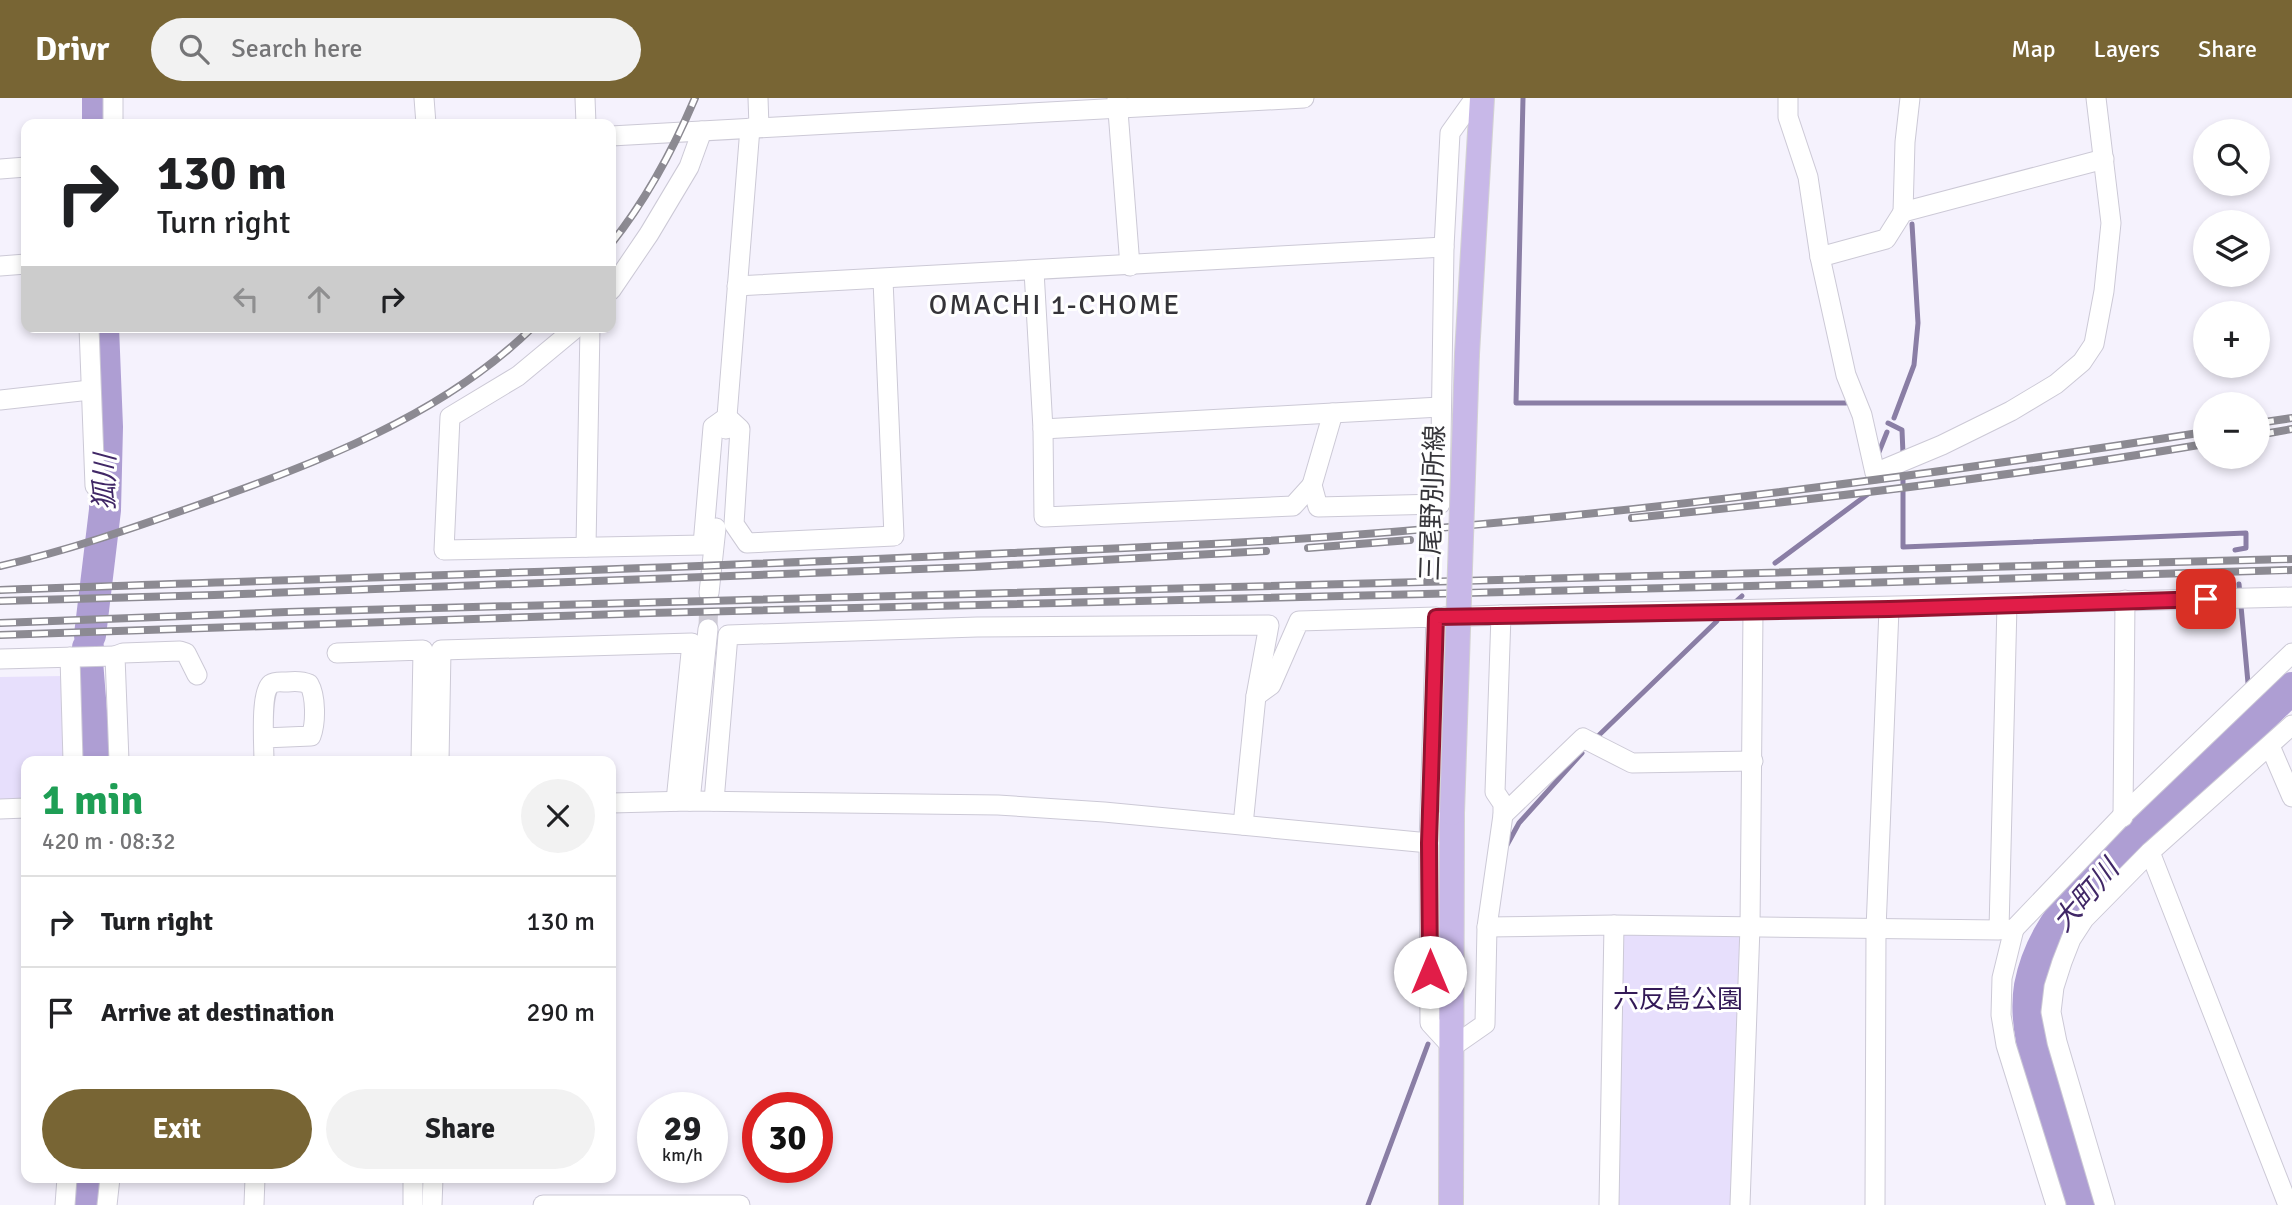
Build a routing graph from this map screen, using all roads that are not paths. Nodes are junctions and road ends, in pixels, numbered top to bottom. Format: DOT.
graph roads {
  1 [pos="113,98"];
  2 [pos="424,98"];
  3 [pos="584,98"];
  4 [pos="758,98"];
  5 [pos="1304,98"];
  6 [pos="1475,98"];
  7 [pos="1482,98"];
  8 [pos="1788,98"];
  9 [pos="1910,98"];
  10 [pos="2096,98"];
  11 [pos="1118,103"];
  12 [pos="113,119"];
  13 [pos="426,119"];
  14 [pos="586,119"];
  15 [pos="755,128"];
  16 [pos="702,131"];
  17 [pos="616,136"];
  18 [pos="2104,159"];
  19 [pos="21,167"];
  20 [pos="0,169"];
  21 [pos="1903,212"];
  22 [pos="1444,247"];
  23 [pos="1820,257"];
  24 [pos="21,264"];
  25 [pos="0,266"];
  26 [pos="1130,266"];
  27 [pos="1034,271"];
  28 [pos="883,280"];
  29 [pos="616,283"];
  30 [pos="737,286"];
  31 [pos="89,333"];
  32 [pos="571,333"];
  33 [pos="590,333"];
  34 [pos="90,390"];
  35 [pos="0,400"];
  36 [pos="1440,407"];
  37 [pos="1333,413"];
  38 [pos="727,416"];
  39 [pos="1043,429"];
  40 [pos="1312,485"];
  41 [pos="94,486"];
  42 [pos="586,547"];
  43 [pos="709,593"];
  44 [pos="2292,597"];
  45 [pos="2125,600"];
  46 [pos="2007,604"];
  47 [pos="1889,609"];
  48 [pos="1753,611"];
  49 [pos="1501,615"];
  50 [pos="1436,617"];
  51 [pos="708,629"];
  52 [pos="432,650"];
  53 [pos="337,653"];
  54 [pos="2292,653"];
  55 [pos="90,657"];
  56 [pos="0,659"];
  57 [pos="197,675"];
  58 [pos="1256,696"];
  59 [pos="2292,725"];
  60 [pos="264,738"];
  61 [pos="2270,746"];
  62 [pos="74,756"];
  63 [pos="118,756"];
  64 [pos="264,756"];
  65 [pos="421,756"];
  66 [pos="439,756"];
  67 [pos="1753,761"];
  68 [pos="2292,797"];
  69 [pos="683,801"];
  70 [pos="714,801"];
  71 [pos="616,803"];
  72 [pos="21,808"];
  73 [pos="0,809"];
  74 [pos="1503,815"];
  75 [pos="2123,817"];
  76 [pos="1243,825"];
  77 [pos="1429,843"];
  78 [pos="2150,852"];
  79 [pos="1614,925"];
  80 [pos="1488,927"];
  81 [pos="1750,927"];
  82 [pos="1876,929"];
  83 [pos="2007,930"];
  84 [pos="1452,1047"];
  85 [pos="67,1183"];
  86 [pos="109,1183"];
  87 [pos="255,1183"];
  88 [pos="413,1183"];
  89 [pos="433,1183"];
  90 [pos="689,1204"];
  91 [pos="65,1205"];
  92 [pos="107,1205"];
  93 [pos="254,1205"];
  94 [pos="412,1205"];
  95 [pos="432,1205"];
  96 [pos="543,1205"];
  97 [pos="599,1205"];
  98 [pos="740,1205"];
  99 [pos="1451,1205"];
  100 [pos="1608,1205"];
  101 [pos="1740,1205"];
  102 [pos="1875,1205"];
  103 [pos="2056,1205"];
  104 [pos="2105,1205"];
  105 [pos="2290,1205"];
  1 -- 12 [label="street"];
  2 -- 13 [label="street"];
  3 -- 14 [label="street"];
  4 -- 15 [label="street"];
  5 -- 11 [label="street"];
  6 -- 22 [label="street"];
  7 -- 84 [label="main road, 三尾野別所線, bridge"];
  8 -- 23 [label="street"];
  9 -- 21 [label="street"];
  10 -- 18 [label="street"];
  11 -- 15 [label="street"];
  11 -- 26 [label="street"];
  15 -- 16 [label="street"];
  15 -- 30 [label="street"];
  16 -- 17 [label="street"];
  16 -- 29 [label="street"];
  18 -- 21 [label="street"];
  18 -- 23 [label="street"];
  19 -- 20 [label="street"];
  21 -- 23 [label="street"];
  22 -- 26 [label="street"];
  22 -- 36 [label="street"];
  24 -- 25 [label="street"];
  26 -- 27 [label="street"];
  27 -- 28 [label="street"];
  27 -- 39 [label="street"];
  28 -- 30 [label="street"];
  28 -- 38 [label="street"];
  30 -- 38 [label="street"];
  31 -- 34 [label="street"];
  32 -- 42 [label="street"];
  33 -- 42 [label="street"];
  34 -- 35 [label="street"];
  34 -- 41 [label="street"];
  36 -- 37 [label="street"];
  36 -- 40 [label="street"];
  37 -- 39 [label="street"];
  37 -- 40 [label="street"];
  38 -- 42 [label="street"];
  38 -- 43 [label="street"];
  39 -- 40 [label="street"];
  44 -- 45 [label="street"];
  45 -- 46 [label="street"];
  45 -- 75 [label="street"];
  46 -- 47 [label="street"];
  46 -- 83 [label="street"];
  47 -- 48 [label="street"];
  47 -- 82 [label="street"];
  48 -- 49 [label="street"];
  48 -- 67 [label="street"];
  49 -- 50 [label="street"];
  49 -- 74 [label="street"];
  50 -- 58 [label="street"];
  50 -- 77 [label="street"];
  51 -- 69 [label="street"];
  52 -- 53 [label="street"];
  52 -- 65 [label="street"];
  52 -- 66 [label="street"];
  52 -- 69 [label="street"];
  54 -- 75 [label="street"];
  55 -- 56 [label="street"];
  55 -- 57 [label="street"];
  55 -- 62 [label="street"];
  55 -- 63 [label="street"];
  58 -- 70 [label="street"];
  58 -- 76 [label="street"];
  59 -- 61 [label="street"];
  60 -- 64 [label="street"];
  61 -- 68 [label="street"];
  61 -- 78 [label="street"];
  67 -- 74 [label="street"];
  67 -- 81 [label="street"];
  69 -- 70 [label="street"];
  69 -- 71 [label="street"];
  70 -- 76 [label="street"];
  72 -- 73 [label="street"];
  74 -- 80 [label="street"];
  75 -- 83 [label="street"];
  76 -- 77 [label="street"];
  77 -- 84 [label="street"];
  78 -- 104 [label="street"];
  78 -- 105 [label="street"];
  79 -- 80 [label="street"];
  79 -- 81 [label="street"];
  79 -- 100 [label="street"];
  80 -- 84 [label="street"];
  81 -- 82 [label="street"];
  81 -- 101 [label="street"];
  82 -- 83 [label="street"];
  82 -- 102 [label="street"];
  83 -- 103 [label="street"];
  84 -- 99 [label="main road, 三尾野別所線"];
  85 -- 91 [label="street"];
  86 -- 92 [label="street"];
  87 -- 93 [label="street"];
  88 -- 94 [label="street"];
  89 -- 95 [label="street"];
  90 -- 97 [label="street"];
  90 -- 98 [label="street"];
  96 -- 97 [label="street"];
}
